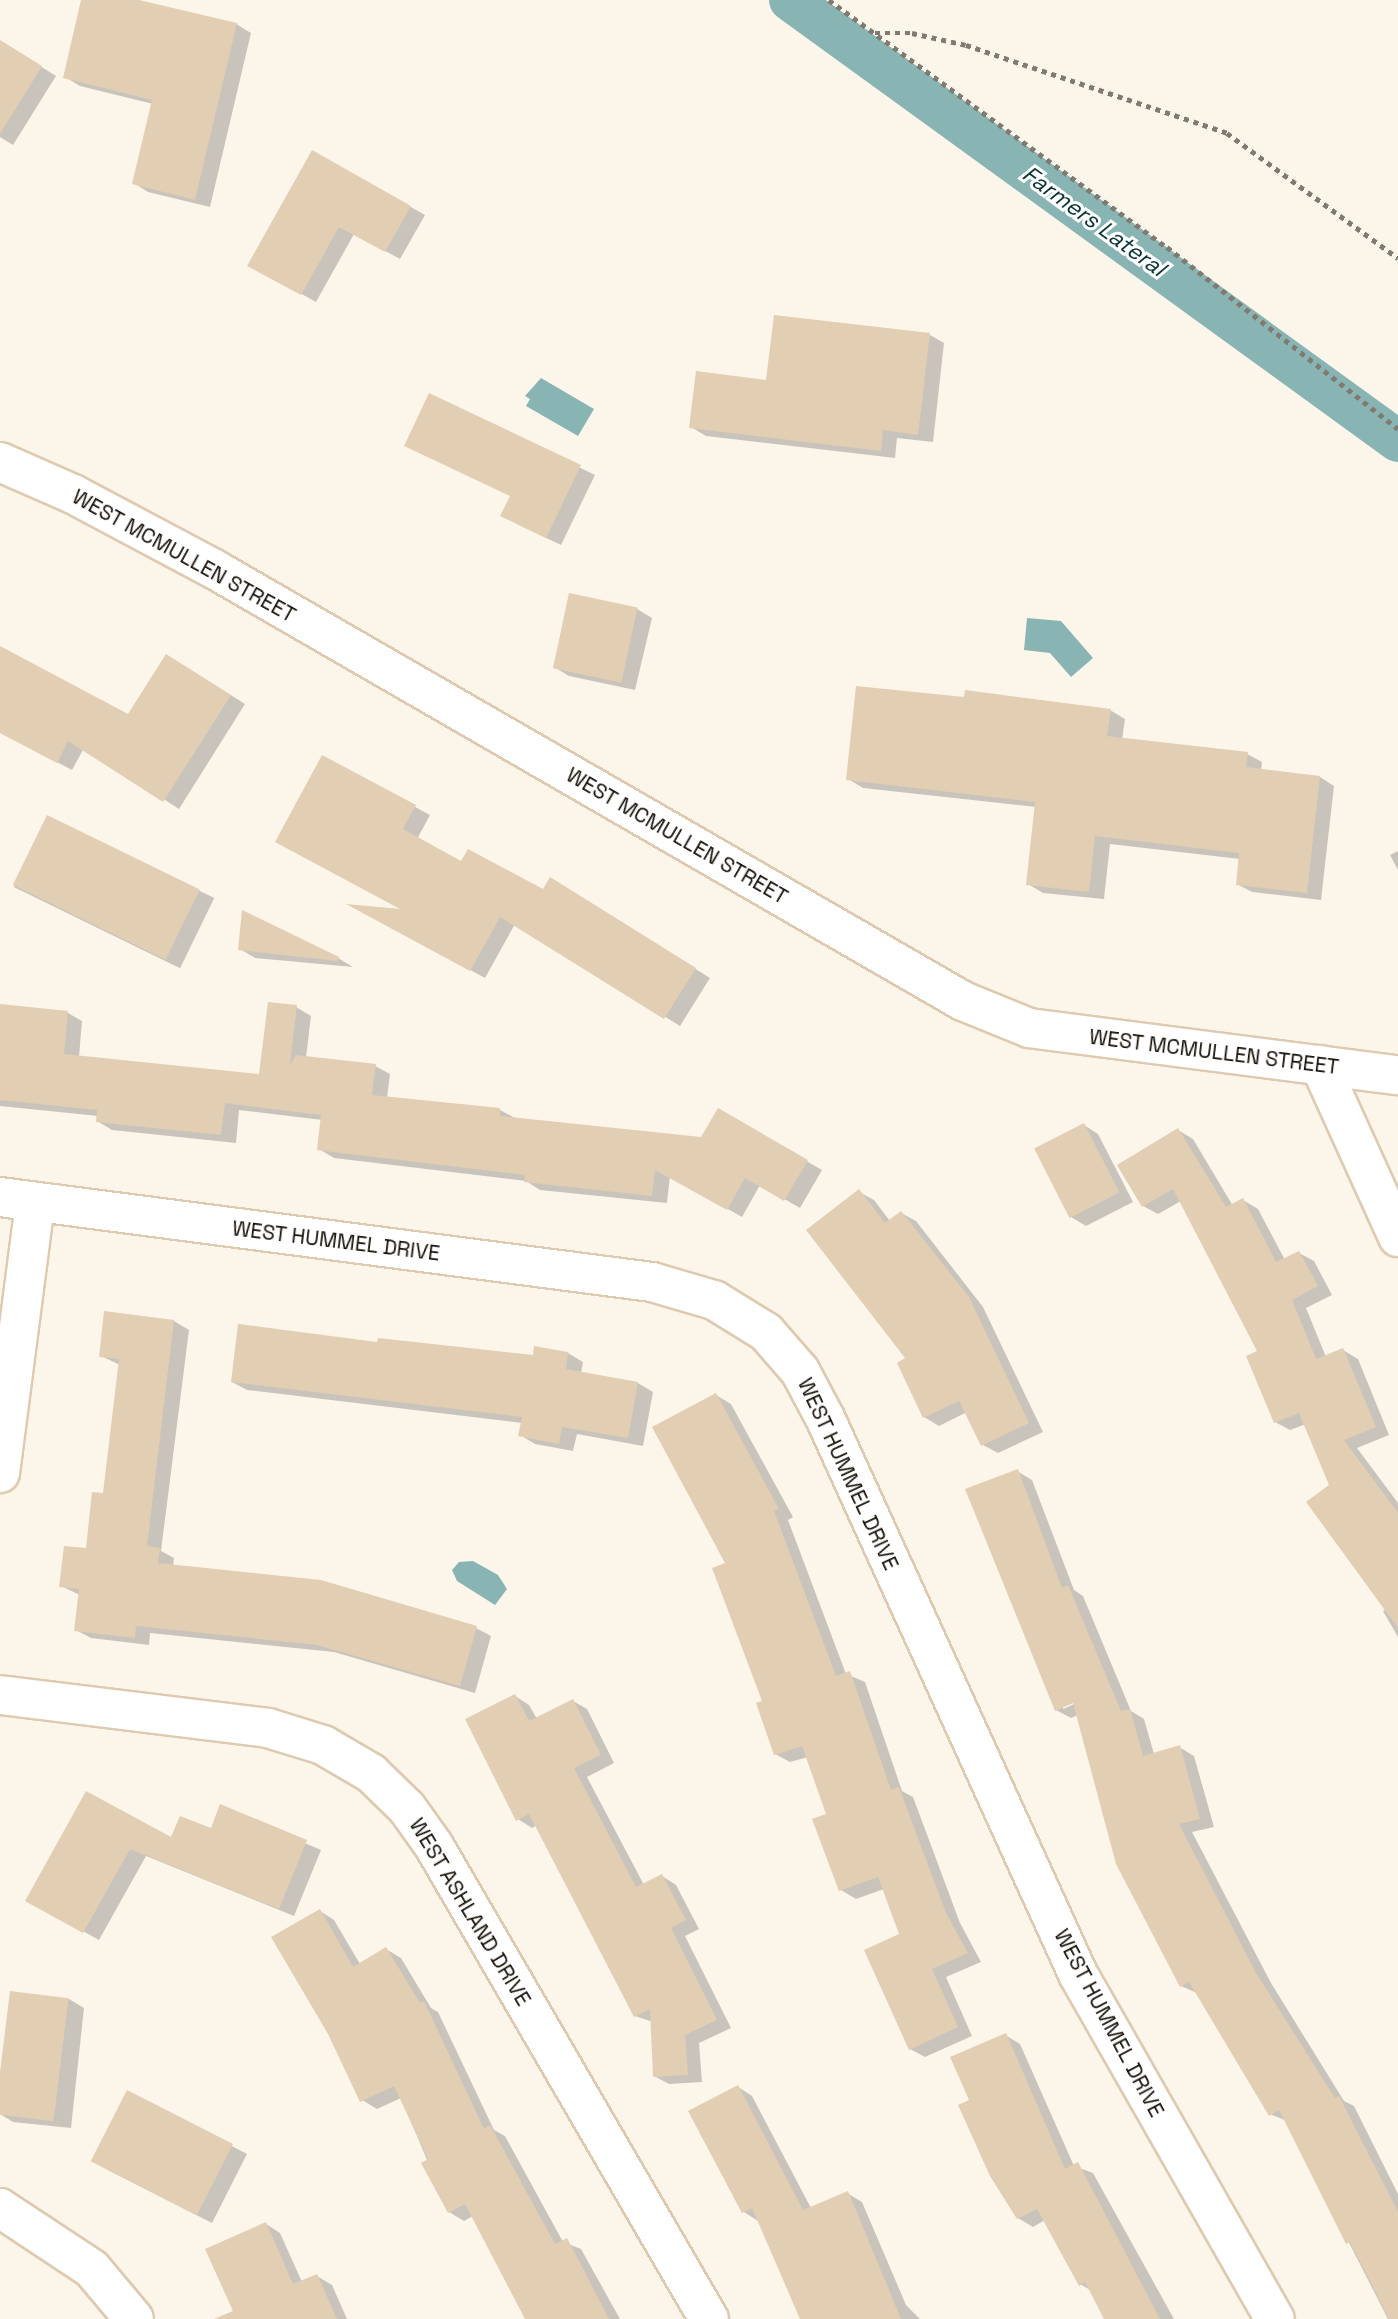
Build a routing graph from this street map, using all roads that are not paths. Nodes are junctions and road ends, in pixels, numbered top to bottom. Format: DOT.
graph roads {
  1 [pos="0,462"];
  2 [pos="1320,1065"];
  3 [pos="1398,1075"];
  4 [pos="18,1199"];
  5 [pos="1398,1237"];
  6 [pos="0,1473"];
  7 [pos="0,1695"];
  8 [pos="0,2208"];
  9 [pos="134,2319"];
  10 [pos="709,2319"];
  11 [pos="1275,2319"];
  1 -- 2 [label="street, WEST MCMULLEN STREET"];
  2 -- 3 [label="street, WEST MCMULLEN STREET"];
  2 -- 5 [label="street"];
  4 -- 6 [label="street"];
  4 -- 11 [label="street, WEST HUMMEL DRIVE"];
  7 -- 10 [label="street, WEST ASHLAND DRIVE"];
  8 -- 9 [label="street"];
}
